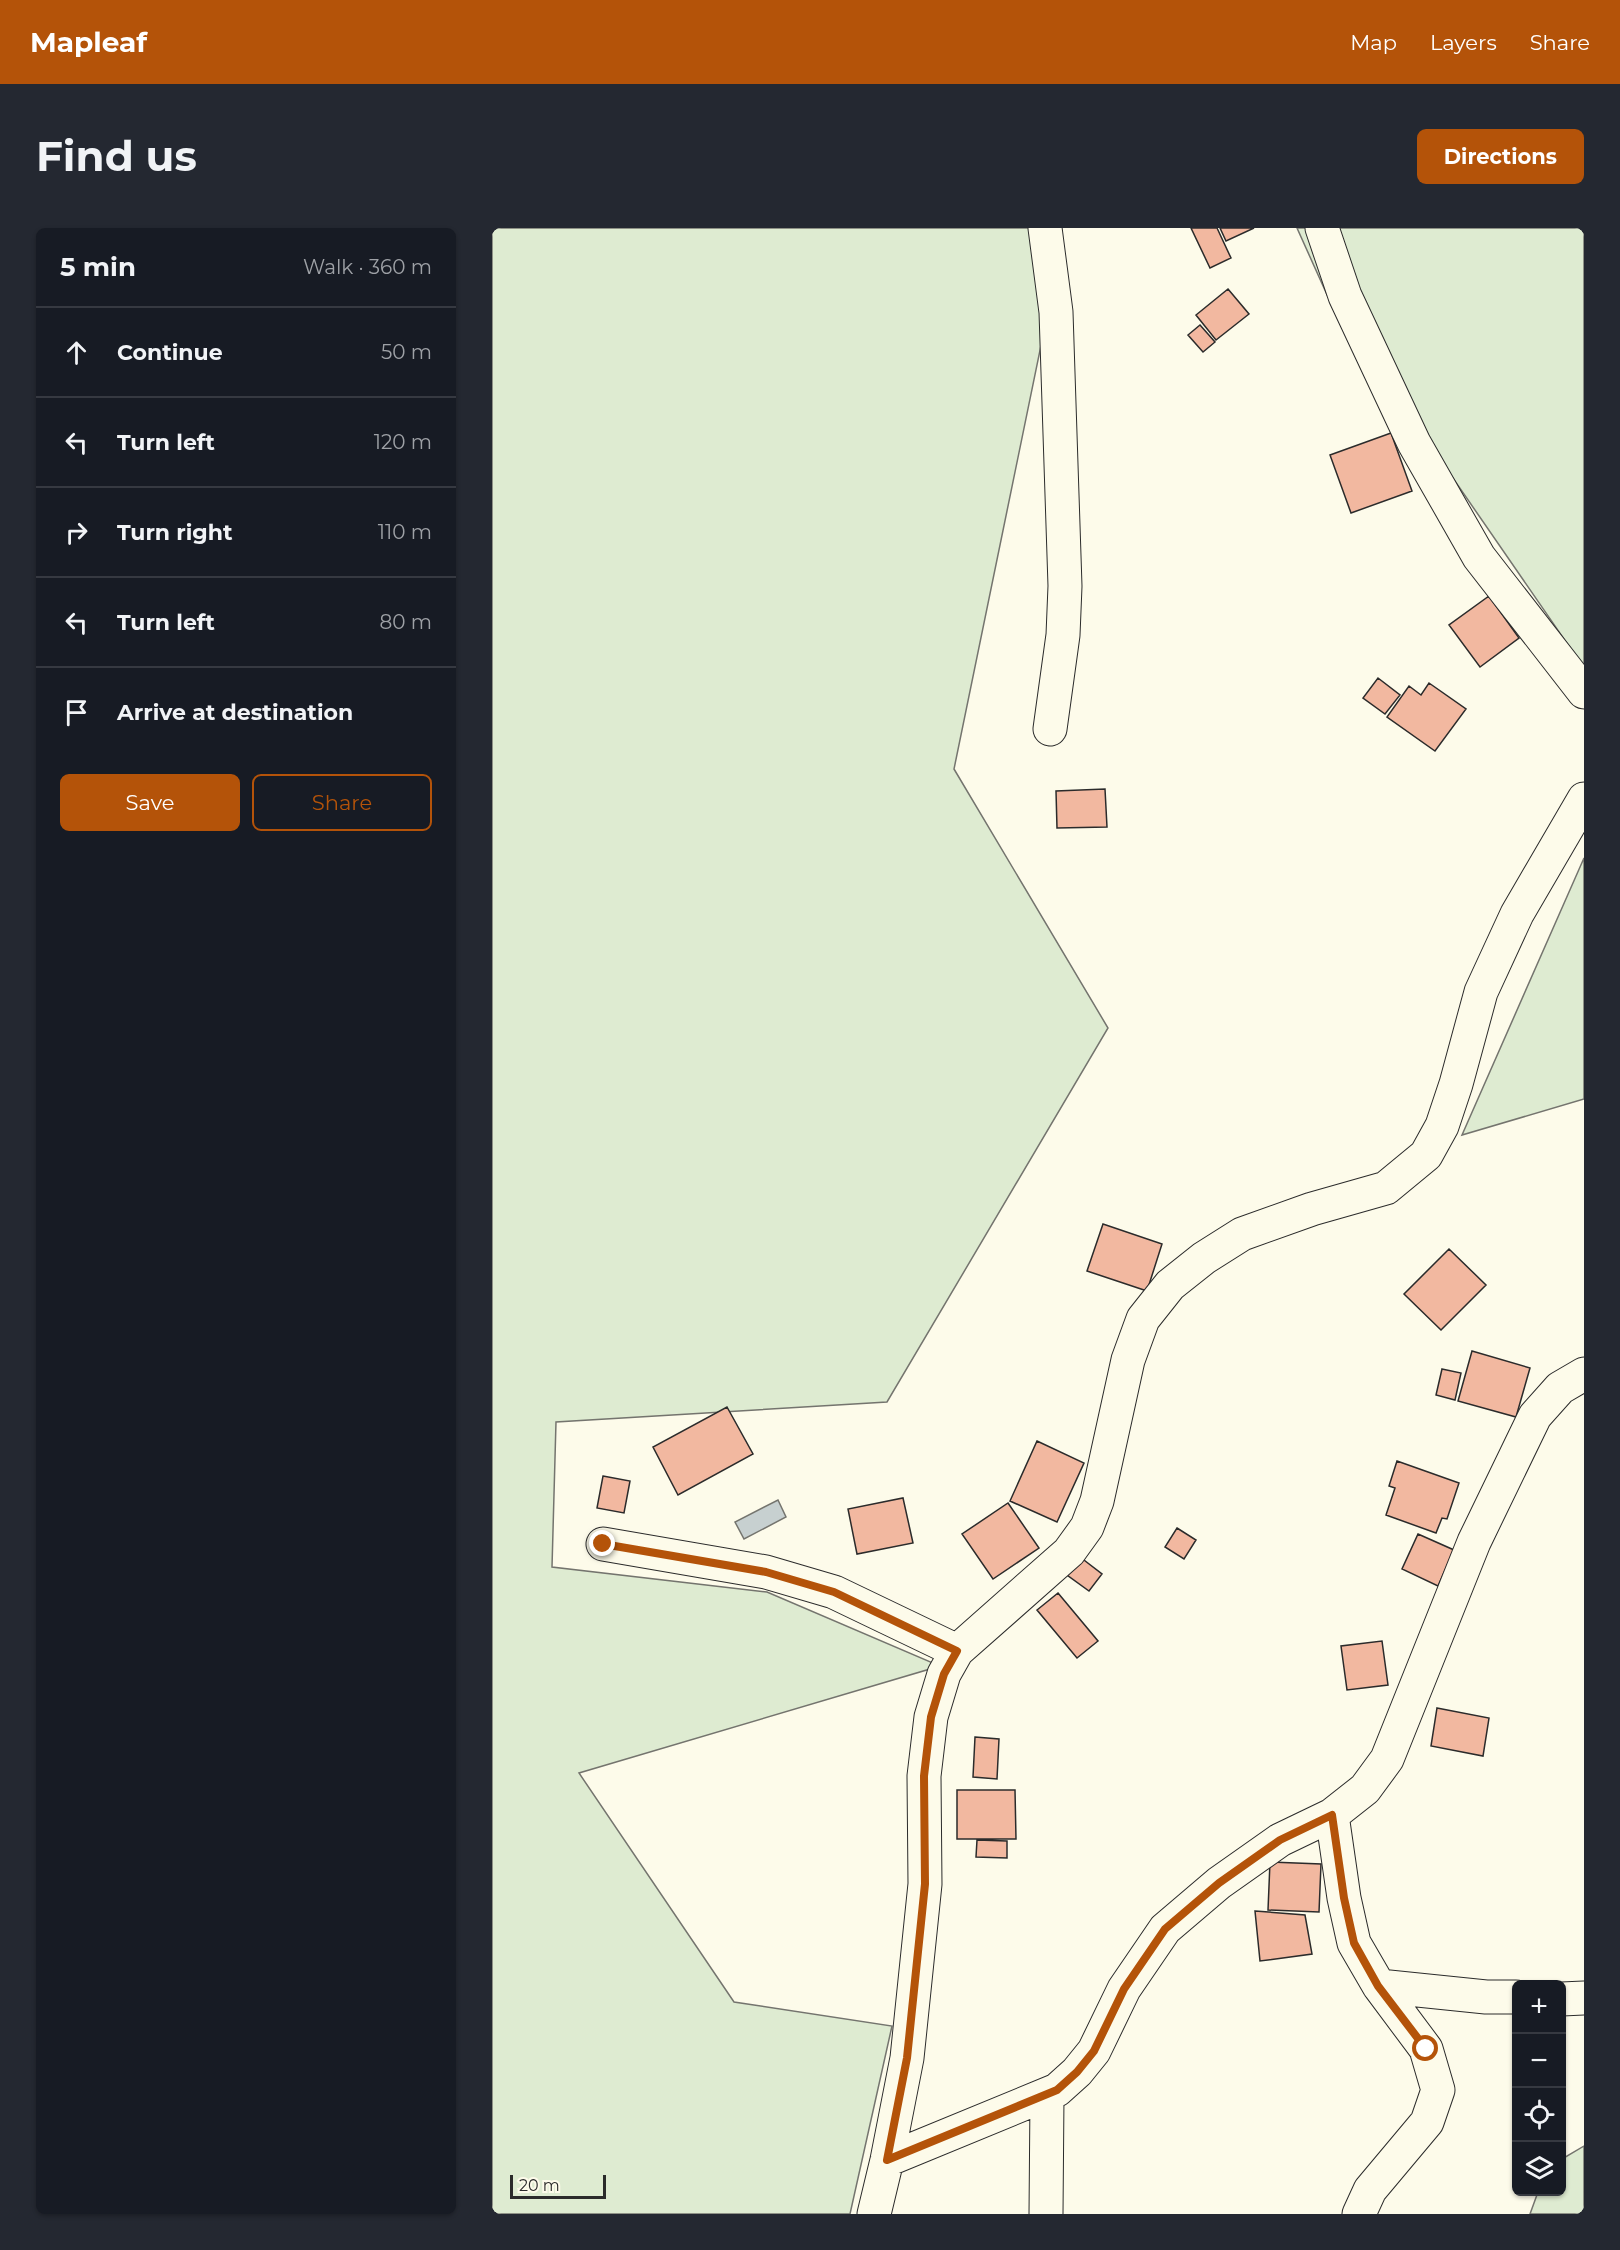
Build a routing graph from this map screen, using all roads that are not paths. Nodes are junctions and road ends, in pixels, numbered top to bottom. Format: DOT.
graph roads {
  1 [pos="1045,228"];
  2 [pos="1322,228"];
  3 [pos="1584,692"];
  4 [pos="1050,729"];
  5 [pos="1584,799"];
  6 [pos="1584,1374"];
  7 [pos="603,1544"];
  8 [pos="957,1651"];
  9 [pos="1332,1815"];
  10 [pos="1378,1986"];
  11 [pos="1512,1997"];
  12 [pos="1584,1998"];
  13 [pos="1566,1999"];
  14 [pos="1047,2096"];
  15 [pos="887,2160"];
  16 [pos="874,2214"];
  17 [pos="1046,2214"];
  18 [pos="1359,2214"];
  1 -- 4 [label="street"];
  2 -- 3 [label="street"];
  5 -- 8 [label="street"];
  6 -- 9 [label="street"];
  7 -- 8 [label="street"];
  8 -- 15 [label="street"];
  9 -- 10 [label="street"];
  9 -- 14 [label="street"];
  10 -- 11 [label="street"];
  10 -- 18 [label="street"];
  12 -- 13 [label="street"];
  14 -- 15 [label="street"];
  14 -- 17 [label="street"];
  15 -- 16 [label="street"];
}
